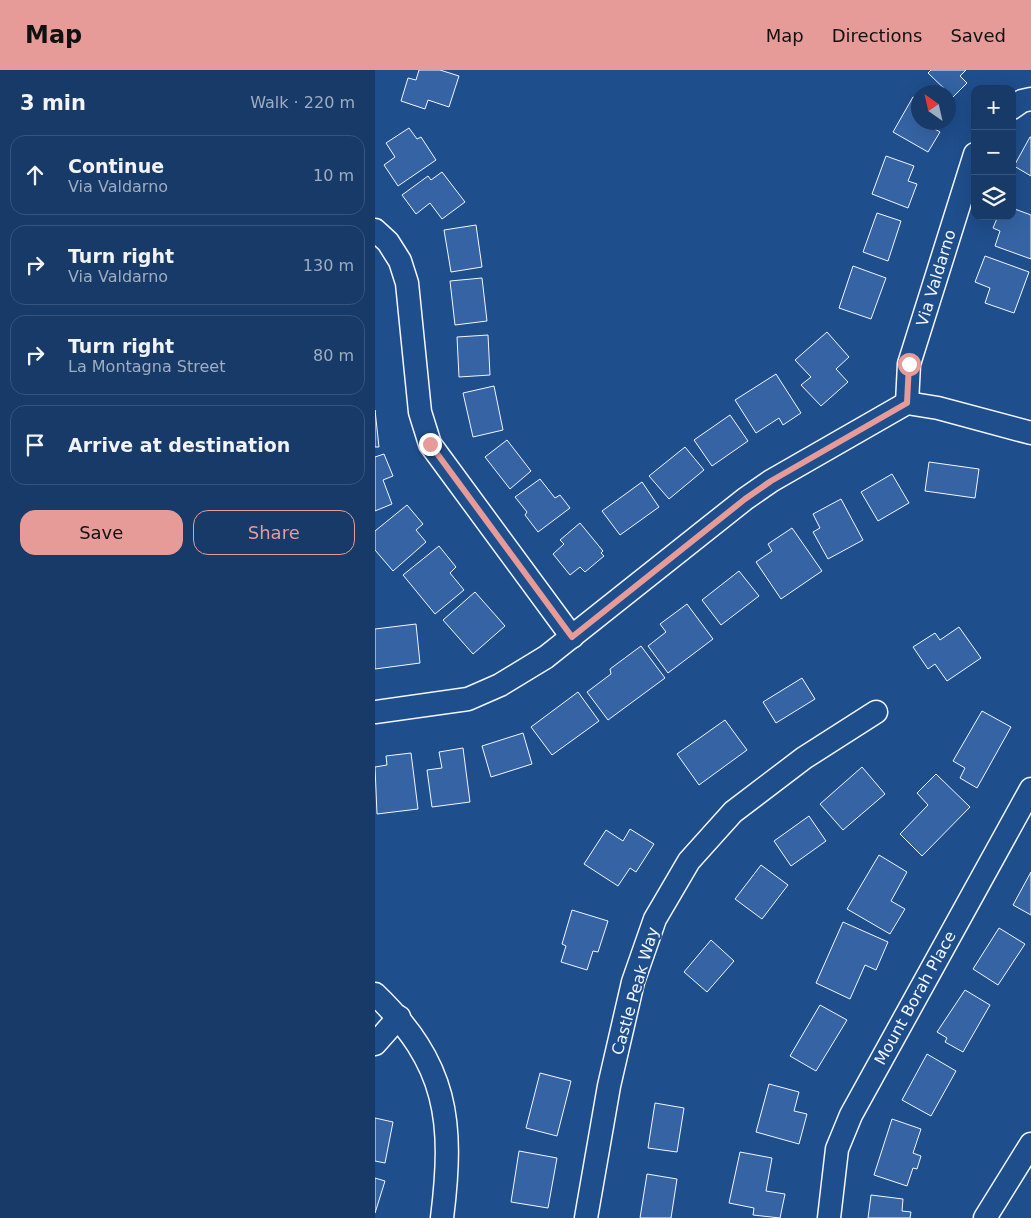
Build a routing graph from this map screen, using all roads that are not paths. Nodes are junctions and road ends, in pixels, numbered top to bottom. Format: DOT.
graph roads {
  1 [pos="1031,99"];
  2 [pos="1016,106"];
  3 [pos="971,167"];
  4 [pos="375,230"];
  5 [pos="907,403"];
  6 [pos="1031,433"];
  7 [pos="572,637"];
  8 [pos="375,712"];
  9 [pos="876,712"];
  10 [pos="1031,789"];
  11 [pos="375,994"];
  12 [pos="399,1017"];
  13 [pos="375,1044"];
  14 [pos="1031,1144"];
  15 [pos="442,1218"];
  16 [pos="586,1218"];
  17 [pos="829,1218"];
  18 [pos="985,1218"];
  1 -- 2 [label="street"];
  3 -- 5 [label="street, Via Valdarno"];
  4 -- 7 [label="street"];
  5 -- 6 [label="street"];
  5 -- 7 [label="street"];
  7 -- 8 [label="street"];
  9 -- 16 [label="street, Castle Peak Way"];
  10 -- 17 [label="street, Mount Borah Place"];
  11 -- 12 [label="street"];
  12 -- 13 [label="street"];
  12 -- 15 [label="street"];
  14 -- 18 [label="street"];
}
